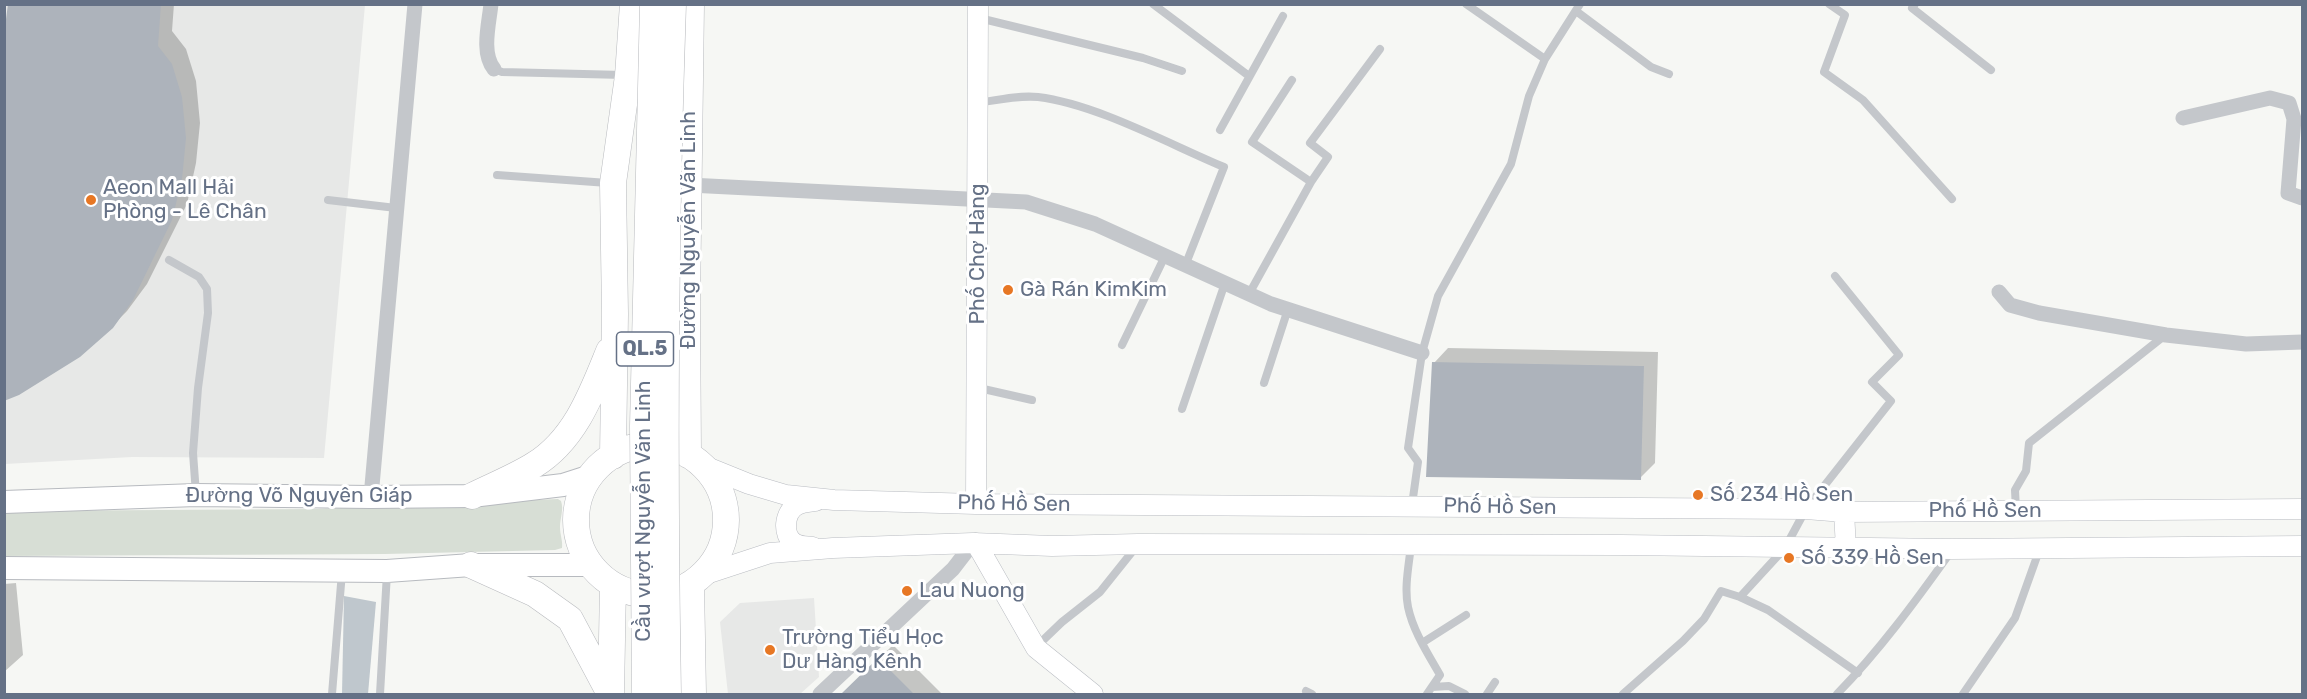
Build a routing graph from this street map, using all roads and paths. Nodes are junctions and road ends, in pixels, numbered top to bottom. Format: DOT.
graph roads {
  1 [pos="415,4"];
  2 [pos="491,4"];
  3 [pos="633,4"];
  4 [pos="653,4"];
  5 [pos="673,4"];
  6 [pos="691,4"];
  7 [pos="1153,4"];
  8 [pos="1466,4"];
  9 [pos="1829,4"];
  10 [pos="1915,4"];
  11 [pos="1578,8"];
  12 [pos="978,11"];
  13 [pos="1283,16"];
  14 [pos="1380,49"];
  15 [pos="1545,60"];
  16 [pos="494,69"];
  17 [pos="1991,70"];
  18 [pos="1182,71"];
  19 [pos="1669,74"];
  20 [pos="628,76"];
  21 [pos="1249,76"];
  22 [pos="1292,80"];
  23 [pos="978,103"];
  24 [pos="2183,118"];
  25 [pos="1220,130"];
  26 [pos="497,175"];
  27 [pos="1311,182"];
  28 [pos="613,183"];
  29 [pos="689,185"];
  30 [pos="2302,198"];
  31 [pos="1952,199"];
  32 [pos="327,200"];
  33 [pos="978,201"];
  34 [pos="396,208"];
  35 [pos="1165,256"];
  36 [pos="169,260"];
  37 [pos="1185,266"];
  38 [pos="1835,276"];
  39 [pos="1225,283"];
  40 [pos="1999,292"];
  41 [pos="1249,294"];
  42 [pos="687,303"];
  43 [pos="1288,309"];
  44 [pos="615,325"];
  45 [pos="2166,335"];
  46 [pos="2302,342"];
  47 [pos="1122,345"];
  48 [pos="1422,353"];
  49 [pos="1264,383"];
  50 [pos="977,388"];
  51 [pos="1032,400"];
  52 [pos="1182,409"];
  53 [pos="614,456"];
  54 [pos="695,460"];
  55 [pos="591,476"];
  56 [pos="196,495"];
  57 [pos="472,496"];
  58 [pos="371,497"];
  59 [pos="834,500"];
  60 [pos="4,502"];
  61 [pos="976,504"];
  62 [pos="1412,507"];
  63 [pos="1806,509"];
  64 [pos="2302,509"];
  65 [pos="1844,512"];
  66 [pos="2017,512"];
  67 [pos="975,543"];
  68 [pos="1138,544"];
  69 [pos="1411,544"];
  70 [pos="2302,546"];
  71 [pos="833,548"];
  72 [pos="1785,548"];
  73 [pos="1846,548"];
  74 [pos="2040,548"];
  75 [pos="1953,549"];
  76 [pos="471,565"];
  77 [pos="591,565"];
  78 [pos="4,568"];
  79 [pos="342,570"];
  80 [pos="387,571"];
  81 [pos="697,580"];
  82 [pos="613,585"];
  83 [pos="1740,597"];
  84 [pos="1466,615"];
  85 [pos="1422,643"];
  86 [pos="1036,648"];
  87 [pos="1858,673"];
  88 [pos="1495,682"];
  89 [pos="1430,691"];
  90 [pos="332,694"];
  91 [pos="380,694"];
  92 [pos="610,694"];
  93 [pos="645,694"];
  94 [pos="669,694"];
  95 [pos="693,694"];
  96 [pos="820,694"];
  97 [pos="1093,694"];
  98 [pos="1465,694"];
  99 [pos="1486,694"];
  100 [pos="1623,694"];
  101 [pos="1837,694"];
  102 [pos="1963,694"];
  1 -- 34 [label="street"];
  2 -- 16 [label="street"];
  3 -- 20 [label="highway, QL.5"];
  4 -- 93 [label="highway, Cầu vượt Nguyễn Văn Linh / QL.5, bridge"];
  5 -- 94 [label="highway, Cầu vượt Nguyễn Văn Linh / QL.5, bridge"];
  6 -- 29 [label="highway, Đường Nguyễn Văn Linh / QL.5"];
  7 -- 21 [label="lane"];
  8 -- 15 [label="lane"];
  9 -- 31 [label="lane"];
  10 -- 17 [label="lane"];
  11 -- 15 [label="lane"];
  11 -- 19 [label="lane"];
  12 -- 18 [label="lane"];
  12 -- 23 [label="main road, Phố Chợ Hàng"];
  13 -- 21 [label="lane"];
  14 -- 27 [label="lane"];
  15 -- 48 [label="lane"];
  16 -- 20 [label="lane"];
  20 -- 28 [label="highway, QL.5"];
  21 -- 25 [label="lane"];
  22 -- 27 [label="lane"];
  23 -- 33 [label="main road, Phố Chợ Hàng"];
  23 -- 37 [label="lane"];
  24 -- 30 [label="street"];
  26 -- 28 [label="lane"];
  27 -- 41 [label="lane"];
  28 -- 44 [label="highway, QL.5"];
  29 -- 33 [label="street"];
  29 -- 42 [label="highway, Đường Nguyễn Văn Linh / QL.5"];
  32 -- 34 [label="lane"];
  33 -- 35 [label="street"];
  33 -- 50 [label="main road, Phố Chợ Hàng"];
  34 -- 58 [label="street"];
  35 -- 37 [label="street"];
  35 -- 47 [label="lane"];
  36 -- 56 [label="lane"];
  37 -- 39 [label="street"];
  38 -- 63 [label="lane"];
  39 -- 41 [label="street"];
  39 -- 52 [label="lane"];
  40 -- 45 [label="street"];
  41 -- 43 [label="street"];
  42 -- 44 [label="highway"];
  42 -- 54 [label="highway, Đường Nguyễn Văn Linh / QL.5"];
  43 -- 48 [label="street"];
  43 -- 49 [label="lane"];
  44 -- 53 [label="highway, QL.5"];
  44 -- 57 [label="highway"];
  45 -- 46 [label="street"];
  45 -- 66 [label="lane"];
  48 -- 62 [label="lane"];
  50 -- 51 [label="lane"];
  50 -- 61 [label="main road, Phố Chợ Hàng"];
  53 -- 54 [label="highway"];
  53 -- 55 [label="highway"];
  54 -- 59 [label="main road, Phố Hồ Sen"];
  54 -- 81 [label="highway"];
  55 -- 57 [label="main road, Đường Võ Nguyên Giáp"];
  55 -- 77 [label="highway"];
  56 -- 58 [label="main road, Đường Võ Nguyên Giáp"];
  56 -- 60 [label="main road, Đường Võ Nguyên Giáp"];
  57 -- 58 [label="main road, Đường Võ Nguyên Giáp"];
  59 -- 61 [label="main road, Phố Hồ Sen"];
  59 -- 71 [label="main road"];
  61 -- 62 [label="main road, Phố Hồ Sen"];
  62 -- 63 [label="main road, Phố Hồ Sen"];
  63 -- 65 [label="main road, Phố Hồ Sen"];
  63 -- 72 [label="lane"];
  64 -- 66 [label="main road, Phố Hồ Sen"];
  65 -- 66 [label="main road, Phố Hồ Sen"];
  65 -- 73 [label="main road"];
  67 -- 68 [label="main road, Phố Hồ Sen"];
  67 -- 71 [label="main road, Phố Hồ Sen"];
  67 -- 86 [label="main road"];
  67 -- 96 [label="street"];
  68 -- 69 [label="main road, Phố Hồ Sen"];
  68 -- 86 [label="lane"];
  69 -- 72 [label="main road, Phố Hồ Sen"];
  69 -- 85 [label="lane"];
  70 -- 74 [label="main road, Phố Hồ Sen"];
  71 -- 81 [label="main road, Phố Hồ Sen"];
  72 -- 73 [label="main road, Phố Hồ Sen"];
  72 -- 83 [label="lane"];
  73 -- 75 [label="main road, Phố Hồ Sen"];
  74 -- 75 [label="main road, Phố Hồ Sen"];
  74 -- 102 [label="lane"];
  75 -- 87 [label="lane"];
  76 -- 77 [label="main road"];
  76 -- 80 [label="main road"];
  76 -- 92 [label="highway"];
  77 -- 82 [label="highway"];
  78 -- 79 [label="main road"];
  79 -- 80 [label="main road"];
  79 -- 90 [label="lane"];
  80 -- 91 [label="lane"];
  81 -- 82 [label="highway"];
  81 -- 95 [label="highway"];
  82 -- 92 [label="highway"];
  83 -- 87 [label="lane"];
  83 -- 100 [label="lane"];
  84 -- 85 [label="lane"];
  85 -- 89 [label="lane"];
  86 -- 97 [label="main road"];
  87 -- 101 [label="lane"];
  88 -- 99 [label="lane"];
  89 -- 98 [label="lane"];
}
